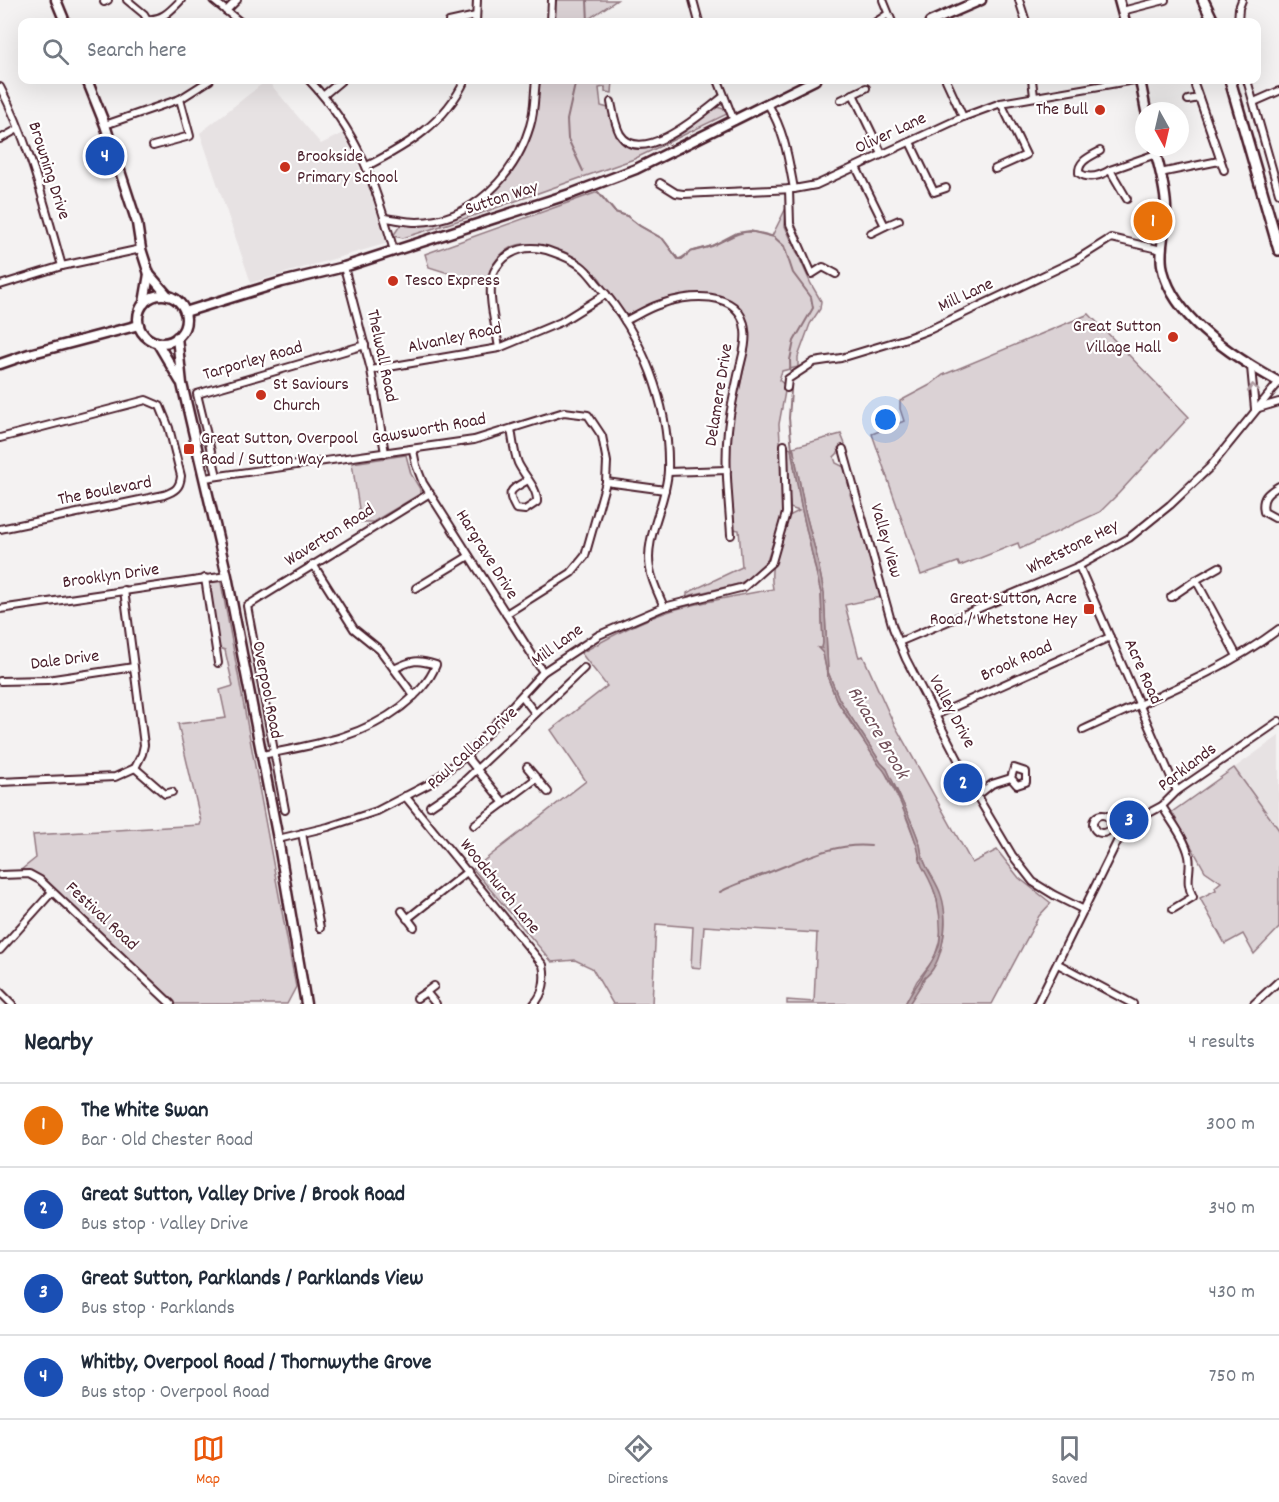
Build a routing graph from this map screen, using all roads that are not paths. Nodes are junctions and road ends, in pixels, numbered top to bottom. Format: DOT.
graph roads {
  1 [pos="56,0"];
  2 [pos="127,0"];
  3 [pos="181,0"];
  4 [pos="213,0"];
  5 [pos="237,0"];
  6 [pos="477,0"];
  7 [pos="552,0"];
  8 [pos="693,0"];
  9 [pos="883,0"];
  10 [pos="981,0"];
  11 [pos="1018,0"];
  12 [pos="1119,0"];
  13 [pos="1164,0"];
  14 [pos="1205,0"];
  15 [pos="1242,0"];
  16 [pos="226,11"];
  17 [pos="1122,11"];
  18 [pos="888,14"];
  19 [pos="63,18"];
  20 [pos="146,18"];
  21 [pos="157,18"];
  22 [pos="235,18"];
  23 [pos="476,18"];
  24 [pos="551,18"];
  25 [pos="698,18"];
  26 [pos="882,18"];
  27 [pos="890,18"];
  28 [pos="939,18"];
  29 [pos="1025,18"];
  30 [pos="1124,18"];
  31 [pos="1212,18"];
  32 [pos="1238,18"];
  33 [pos="89,84"];
  34 [pos="204,84"];
  35 [pos="313,84"];
  36 [pos="337,84"];
  37 [pos="463,84"];
  38 [pos="536,84"];
  39 [pos="719,84"];
  40 [pos="807,84"];
  41 [pos="948,84"];
  42 [pos="1032,84"];
  43 [pos="1109,84"];
  44 [pos="1141,84"];
  45 [pos="1231,84"];
  46 [pos="1248,84"];
  47 [pos="1195,86"];
  48 [pos="0,87"];
  49 [pos="866,88"];
  50 [pos="1279,92"];
  51 [pos="853,94"];
  52 [pos="324,95"];
  53 [pos="1034,96"];
  54 [pos="723,97"];
  55 [pos="1199,98"];
  56 [pos="180,99"];
  57 [pos="841,100"];
  58 [pos="1188,100"];
  59 [pos="611,102"];
  60 [pos="1144,102"];
  61 [pos="1254,102"];
  62 [pos="1001,103"];
  63 [pos="768,104"];
  64 [pos="963,117"];
  65 [pos="734,121"];
  66 [pos="105,125"];
  67 [pos="18,129"];
  68 [pos="0,139"];
  69 [pos="910,142"];
  70 [pos="153,146"];
  71 [pos="1100,152"];
  72 [pos="882,154"];
  73 [pos="1143,156"];
  74 [pos="1156,156"];
  75 [pos="1219,160"];
  76 [pos="367,166"];
  77 [pos="856,167"];
  78 [pos="995,169"];
  79 [pos="1110,170"];
  80 [pos="1224,170"];
  81 [pos="1160,173"];
  82 [pos="660,183"];
  83 [pos="946,188"];
  84 [pos="791,189"];
  85 [pos="1279,193"];
  86 [pos="1127,199"];
  87 [pos="385,218"];
  88 [pos="899,220"];
  89 [pos="885,226"];
  90 [pos="871,233"];
  91 [pos="141,249"];
  92 [pos="1162,250"];
  93 [pos="1279,250"];
  94 [pos="394,251"];
  95 [pos="62,266"];
  96 [pos="344,267"];
  97 [pos="149,274"];
  98 [pos="836,274"];
  99 [pos="0,285"];
  100 [pos="606,294"];
  101 [pos="168,296"];
  102 [pos="144,303"];
  103 [pos="185,312"];
  104 [pos="625,321"];
  105 [pos="139,325"];
  106 [pos="177,337"];
  107 [pos="157,342"];
  108 [pos="365,345"];
  109 [pos="499,348"];
  110 [pos="0,364"];
  111 [pos="1251,367"];
  112 [pos="371,370"];
  113 [pos="1279,382"];
  114 [pos="182,384"];
  115 [pos="787,388"];
  116 [pos="1279,402"];
  117 [pos="1255,409"];
  118 [pos="511,429"];
  119 [pos="0,438"];
  120 [pos="784,445"];
  121 [pos="843,449"];
  122 [pos="413,450"];
  123 [pos="385,453"];
  124 [pos="727,470"];
  125 [pos="668,472"];
  126 [pos="217,476"];
  127 [pos="205,478"];
  128 [pos="528,480"];
  129 [pos="606,482"];
  130 [pos="1279,486"];
  131 [pos="664,490"];
  132 [pos="430,493"];
  133 [pos="1275,518"];
  134 [pos="0,529"];
  135 [pos="730,535"];
  136 [pos="469,556"];
  137 [pos="314,564"];
  138 [pos="1079,566"];
  139 [pos="1220,567"];
  140 [pos="227,576"];
  141 [pos="205,578"];
  142 [pos="1196,580"];
  143 [pos="416,588"];
  144 [pos="124,590"];
  145 [pos="1171,597"];
  146 [pos="247,606"];
  147 [pos="664,607"];
  148 [pos="0,609"];
  149 [pos="506,614"];
  150 [pos="1279,629"];
  151 [pos="1110,637"];
  152 [pos="899,642"];
  153 [pos="1237,656"];
  154 [pos="218,663"];
  155 [pos="134,667"];
  156 [pos="584,668"];
  157 [pos="394,669"];
  158 [pos="543,672"];
  159 [pos="0,681"];
  160 [pos="414,696"];
  161 [pos="522,696"];
  162 [pos="1139,704"];
  163 [pos="535,713"];
  164 [pos="936,715"];
  165 [pos="1279,721"];
  166 [pos="1083,730"];
  167 [pos="274,752"];
  168 [pos="262,755"];
  169 [pos="466,756"];
  170 [pos="527,767"];
  171 [pos="135,768"];
  172 [pos="476,768"];
  173 [pos="537,778"];
  174 [pos="1011,778"];
  175 [pos="0,782"];
  176 [pos="1177,791"];
  177 [pos="548,792"];
  178 [pos="167,795"];
  179 [pos="405,796"];
  180 [pos="977,796"];
  181 [pos="504,803"];
  182 [pos="430,806"];
  183 [pos="1162,806"];
  184 [pos="285,810"];
  185 [pos="474,825"];
  186 [pos="1106,831"];
  187 [pos="302,833"];
  188 [pos="278,839"];
  189 [pos="1117,842"];
  190 [pos="468,871"];
  191 [pos="0,875"];
  192 [pos="52,892"];
  193 [pos="1173,909"];
  194 [pos="1084,910"];
  195 [pos="402,911"];
  196 [pos="407,919"];
  197 [pos="414,927"];
  198 [pos="320,928"];
  199 [pos="0,950"];
  200 [pos="1058,964"];
  201 [pos="1279,981"];
  202 [pos="434,986"];
  203 [pos="0,992"];
  204 [pos="426,992"];
  205 [pos="417,998"];
  206 [pos="1124,1002"];
  207 [pos="12,1004"];
  208 [pos="171,1004"];
  209 [pos="306,1004"];
  210 [pos="435,1004"];
  211 [pos="534,1004"];
  212 [pos="1037,1004"];
  213 [pos="1133,1004"];
  214 [pos="1254,1004"];
  1 -- 19 [label="main road"];
  2 -- 20 [label="street"];
  3 -- 21 [label="street"];
  4 -- 16 [label="street"];
  5 -- 16 [label="street"];
  6 -- 23 [label="street"];
  7 -- 24 [label="street"];
  8 -- 25 [label="street"];
  9 -- 18 [label="street"];
  10 -- 28 [label="main road"];
  11 -- 29 [label="street"];
  12 -- 17 [label="main road"];
  13 -- 17 [label="street"];
  14 -- 31 [label="main road"];
  15 -- 32 [label="street"];
  16 -- 22 [label="street"];
  17 -- 30 [label="main road"];
  18 -- 26 [label="street"];
  18 -- 27 [label="street"];
  33 -- 66 [label="main road"];
  34 -- 56 [label="street"];
  35 -- 52 [label="street"];
  36 -- 52 [label="street"];
  37 -- 76 [label="street"];
  38 -- 87 [label="street"];
  39 -- 54 [label="street"];
  40 -- 63 [label="main road, Sutton Way"];
  41 -- 64 [label="street"];
  42 -- 53 [label="street"];
  43 -- 53 [label="street, Oliver Lane"];
  44 -- 60 [label="main road"];
  45 -- 93 [label="main road"];
  46 -- 61 [label="street"];
  47 -- 55 [label="street"];
  48 -- 67 [label="street, Browning Drive"];
  49 -- 51 [label="street"];
  50 -- 61 [label="street"];
  51 -- 57 [label="street"];
  51 -- 72 [label="street"];
  52 -- 76 [label="street"];
  53 -- 62 [label="street, Oliver Lane"];
  54 -- 59 [label="street"];
  54 -- 65 [label="street"];
  55 -- 58 [label="street"];
  55 -- 75 [label="street"];
  56 -- 66 [label="street"];
  56 -- 70 [label="street"];
  61 -- 85 [label="street"];
  62 -- 64 [label="street, Oliver Lane"];
  62 -- 78 [label="street"];
  63 -- 65 [label="main road, Sutton Way"];
  63 -- 84 [label="street"];
  64 -- 69 [label="street, Oliver Lane"];
  65 -- 94 [label="main road, Sutton Way"];
  66 -- 91 [label="main road"];
  67 -- 68 [label="street"];
  67 -- 95 [label="street, Browning Drive"];
  69 -- 72 [label="street, Oliver Lane"];
  69 -- 83 [label="street"];
  71 -- 79 [label="street"];
  72 -- 77 [label="street, Oliver Lane"];
  73 -- 79 [label="street"];
  74 -- 81 [label="main road"];
  75 -- 80 [label="street"];
  75 -- 81 [label="street"];
  76 -- 87 [label="street"];
  77 -- 84 [label="street, Oliver Lane"];
  77 -- 89 [label="street"];
  79 -- 86 [label="street"];
  81 -- 92 [label="main road"];
  82 -- 84 [label="street, Oliver Lane"];
  84 -- 98 [label="street"];
  87 -- 94 [label="street"];
  88 -- 89 [label="street"];
  89 -- 90 [label="street"];
  91 -- 95 [label="street"];
  91 -- 97 [label="main road"];
  92 -- 111 [label="main road"];
  92 -- 115 [label="street, Mill Lane"];
  94 -- 96 [label="main road, Sutton Way"];
  95 -- 99 [label="street"];
  96 -- 103 [label="main road, Sutton Way"];
  96 -- 108 [label="street, Thelwall Road"];
  97 -- 101 [label="main road"];
  97 -- 102 [label="main road"];
  100 -- 104 [label="street"];
  100 -- 109 [label="street, Alvanley Road"];
  100 -- 109 [label="street"];
  101 -- 102 [label="main road"];
  101 -- 103 [label="main road"];
  102 -- 105 [label="main road"];
  103 -- 106 [label="main road"];
  104 -- 124 [label="street, Delamere Drive"];
  104 -- 125 [label="street"];
  105 -- 107 [label="main road"];
  105 -- 110 [label="main road"];
  106 -- 107 [label="main road"];
  106 -- 114 [label="main road, Overpool Road"];
  107 -- 114 [label="main road, Overpool Road"];
  108 -- 112 [label="street, Thelwall Road"];
  108 -- 126 [label="street, Tarporley Road"];
  109 -- 112 [label="street, Alvanley Road"];
  111 -- 113 [label="main road"];
  117 -- 111 [label="street, one-way"];
  112 -- 123 [label="street, Thelwall Road"];
  113 -- 117 [label="street, Whetstone Hey"];
  114 -- 127 [label="main road, Overpool Road"];
  116 -- 117 [label="street"];
  117 -- 138 [label="street, Whetstone Hey"];
  118 -- 122 [label="street, Gawsworth Road"];
  118 -- 128 [label="street"];
  118 -- 129 [label="street, Gawsworth Road"];
  119 -- 134 [label="street, The Boulevard"];
  120 -- 147 [label="street, Mill Lane"];
  121 -- 152 [label="street, Valley View"];
  122 -- 123 [label="street, Gawsworth Road"];
  122 -- 132 [label="street, Hargrave Drive"];
  123 -- 126 [label="street, Gawsworth Road"];
  124 -- 125 [label="street"];
  124 -- 135 [label="street, Delamere Drive"];
  125 -- 131 [label="street"];
  126 -- 127 [label="street, Gawsworth Road"];
  127 -- 140 [label="main road, Overpool Road"];
  128 -- 128 [label="street"];
  129 -- 131 [label="street"];
  129 -- 149 [label="street, Gawsworth Road"];
  130 -- 133 [label="street"];
  131 -- 147 [label="street"];
  132 -- 136 [label="street, Hargrave Drive"];
  132 -- 137 [label="street, Waverton Road"];
  136 -- 143 [label="street"];
  136 -- 149 [label="street, Hargrave Drive"];
  137 -- 146 [label="street, Waverton Road"];
  137 -- 157 [label="street"];
  138 -- 151 [label="street, Acre Road"];
  138 -- 152 [label="street, Whetstone Hey"];
  139 -- 142 [label="street"];
  140 -- 141 [label="street, Brooklyn Drive"];
  140 -- 168 [label="main road, Overpool Road"];
  141 -- 144 [label="street, Brooklyn Drive"];
  141 -- 154 [label="street"];
  142 -- 145 [label="street"];
  142 -- 153 [label="street"];
  144 -- 148 [label="street, Brooklyn Drive"];
  144 -- 155 [label="street"];
  146 -- 167 [label="street, Overpool Road"];
  147 -- 158 [label="street, Mill Lane"];
  149 -- 158 [label="street, Hargrave Drive"];
  150 -- 153 [label="street"];
  151 -- 162 [label="street, Acre Road"];
  151 -- 164 [label="street, Brook Road"];
  152 -- 164 [label="street, Valley Drive"];
  153 -- 162 [label="street"];
  155 -- 159 [label="street, Dale Drive"];
  155 -- 171 [label="street"];
  156 -- 163 [label="street, Paul Callan Drive"];
  157 -- 160 [label="street"];
  157 -- 160 [label="street"];
  158 -- 161 [label="street, Mill Lane"];
  160 -- 167 [label="street"];
  161 -- 163 [label="street, Paul Callan Drive"];
  161 -- 169 [label="street, Mill Lane"];
  162 -- 166 [label="street"];
  162 -- 176 [label="street, Acre Road"];
  163 -- 172 [label="street, Paul Callan Drive"];
  164 -- 180 [label="street, Valley Drive"];
  165 -- 176 [label="street, Parklands"];
  167 -- 168 [label="street"];
  167 -- 184 [label="street, Overpool Road"];
  168 -- 188 [label="main road, Overpool Road"];
  169 -- 172 [label="street"];
  169 -- 179 [label="street, Mill Lane"];
  170 -- 173 [label="street"];
  171 -- 175 [label="street"];
  171 -- 178 [label="street"];
  172 -- 181 [label="street"];
  172 -- 182 [label="street, Paul Callan Drive"];
  173 -- 177 [label="street"];
  173 -- 181 [label="street"];
  174 -- 180 [label="street"];
  176 -- 183 [label="street, Parklands"];
  179 -- 187 [label="street, Mill Lane"];
  179 -- 190 [label="street, Woodchurch Lane"];
  180 -- 194 [label="street, Valley Drive"];
  181 -- 185 [label="street"];
  183 -- 189 [label="street, Parklands"];
  183 -- 193 [label="street"];
  186 -- 189 [label="street"];
  187 -- 188 [label="street, Mill Lane"];
  187 -- 198 [label="street"];
  188 -- 209 [label="main road, Overpool Road"];
  189 -- 194 [label="street, Parklands"];
  190 -- 196 [label="street"];
  190 -- 211 [label="street, Woodchurch Lane"];
  191 -- 192 [label="street, Festival Road"];
  192 -- 199 [label="street"];
  192 -- 208 [label="street, Festival Road"];
  194 -- 200 [label="street, Parklands"];
  195 -- 196 [label="street"];
  196 -- 197 [label="street"];
  200 -- 206 [label="street"];
  200 -- 212 [label="street, Parklands"];
  201 -- 214 [label="street"];
  202 -- 204 [label="street"];
  203 -- 207 [label="street"];
  204 -- 205 [label="street"];
  204 -- 210 [label="street"];
  206 -- 213 [label="street"];
}
